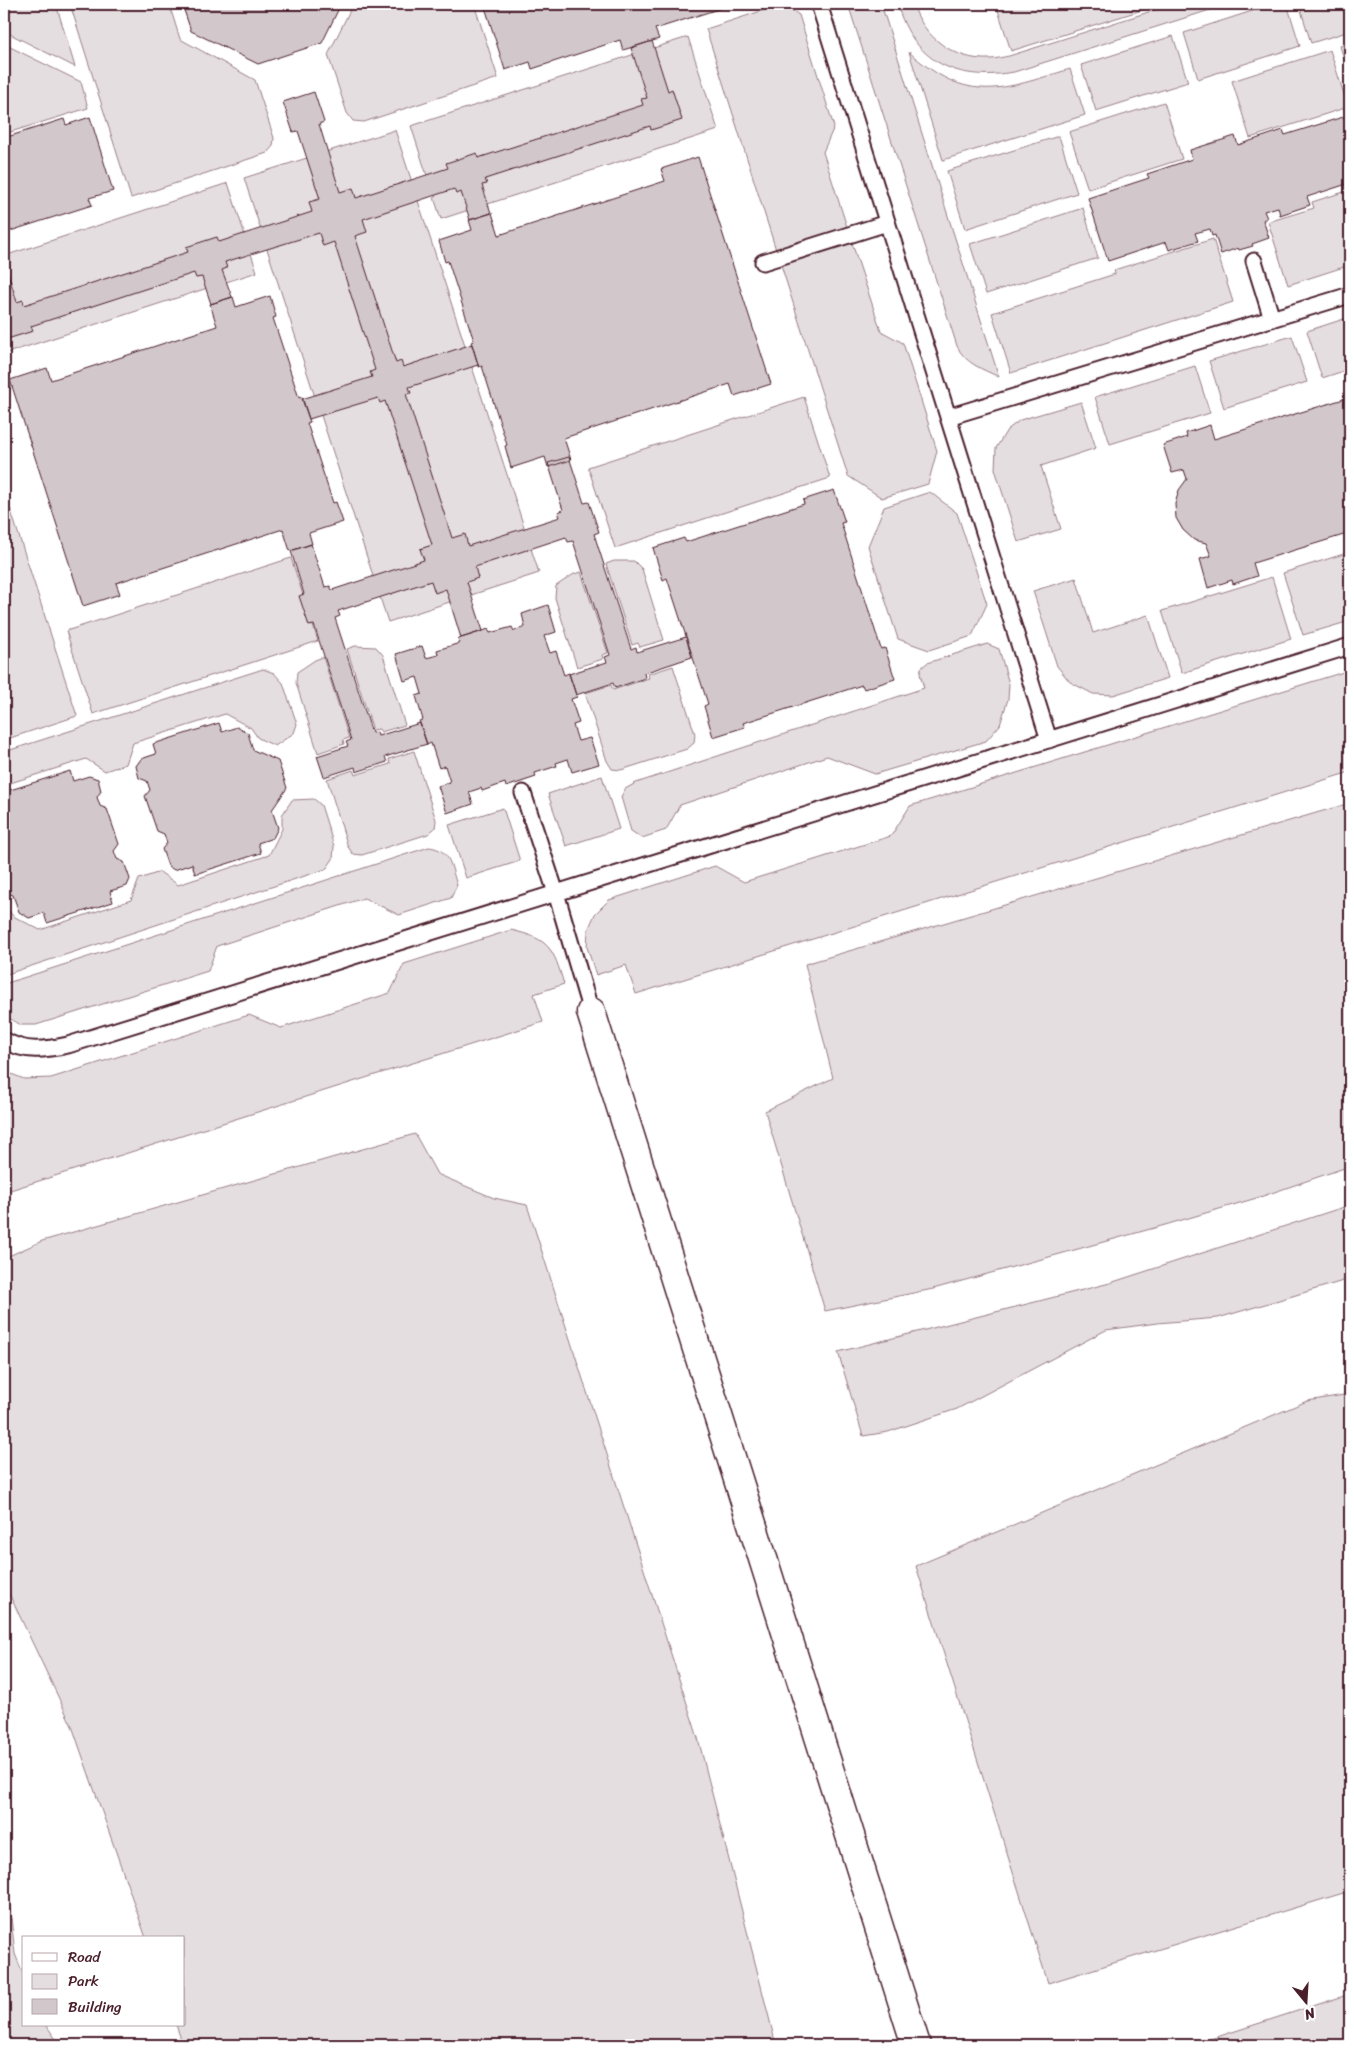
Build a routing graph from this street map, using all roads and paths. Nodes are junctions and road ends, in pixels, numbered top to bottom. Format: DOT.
graph roads {
  1 [pos="819,4"];
  2 [pos="887,223"];
  3 [pos="763,262"];
  4 [pos="1254,262"];
  5 [pos="1350,295"];
  6 [pos="1272,319"];
  7 [pos="948,418"];
  8 [pos="1350,646"];
  9 [pos="1049,740"];
  10 [pos="524,793"];
  11 [pos="556,893"];
  12 [pos="591,1012"];
  13 [pos="4,1040"];
  14 [pos="916,2045"];
  1 -- 2 [label="lane"];
  2 -- 3 [label="lane"];
  2 -- 7 [label="lane"];
  4 -- 6 [label="lane"];
  5 -- 6 [label="lane"];
  6 -- 7 [label="lane"];
  7 -- 9 [label="lane"];
  8 -- 9 [label="lane"];
  9 -- 11 [label="lane"];
  10 -- 11 [label="lane"];
  11 -- 12 [label="lane"];
  11 -- 13 [label="lane"];
  12 -- 14 [label="street"];
}
